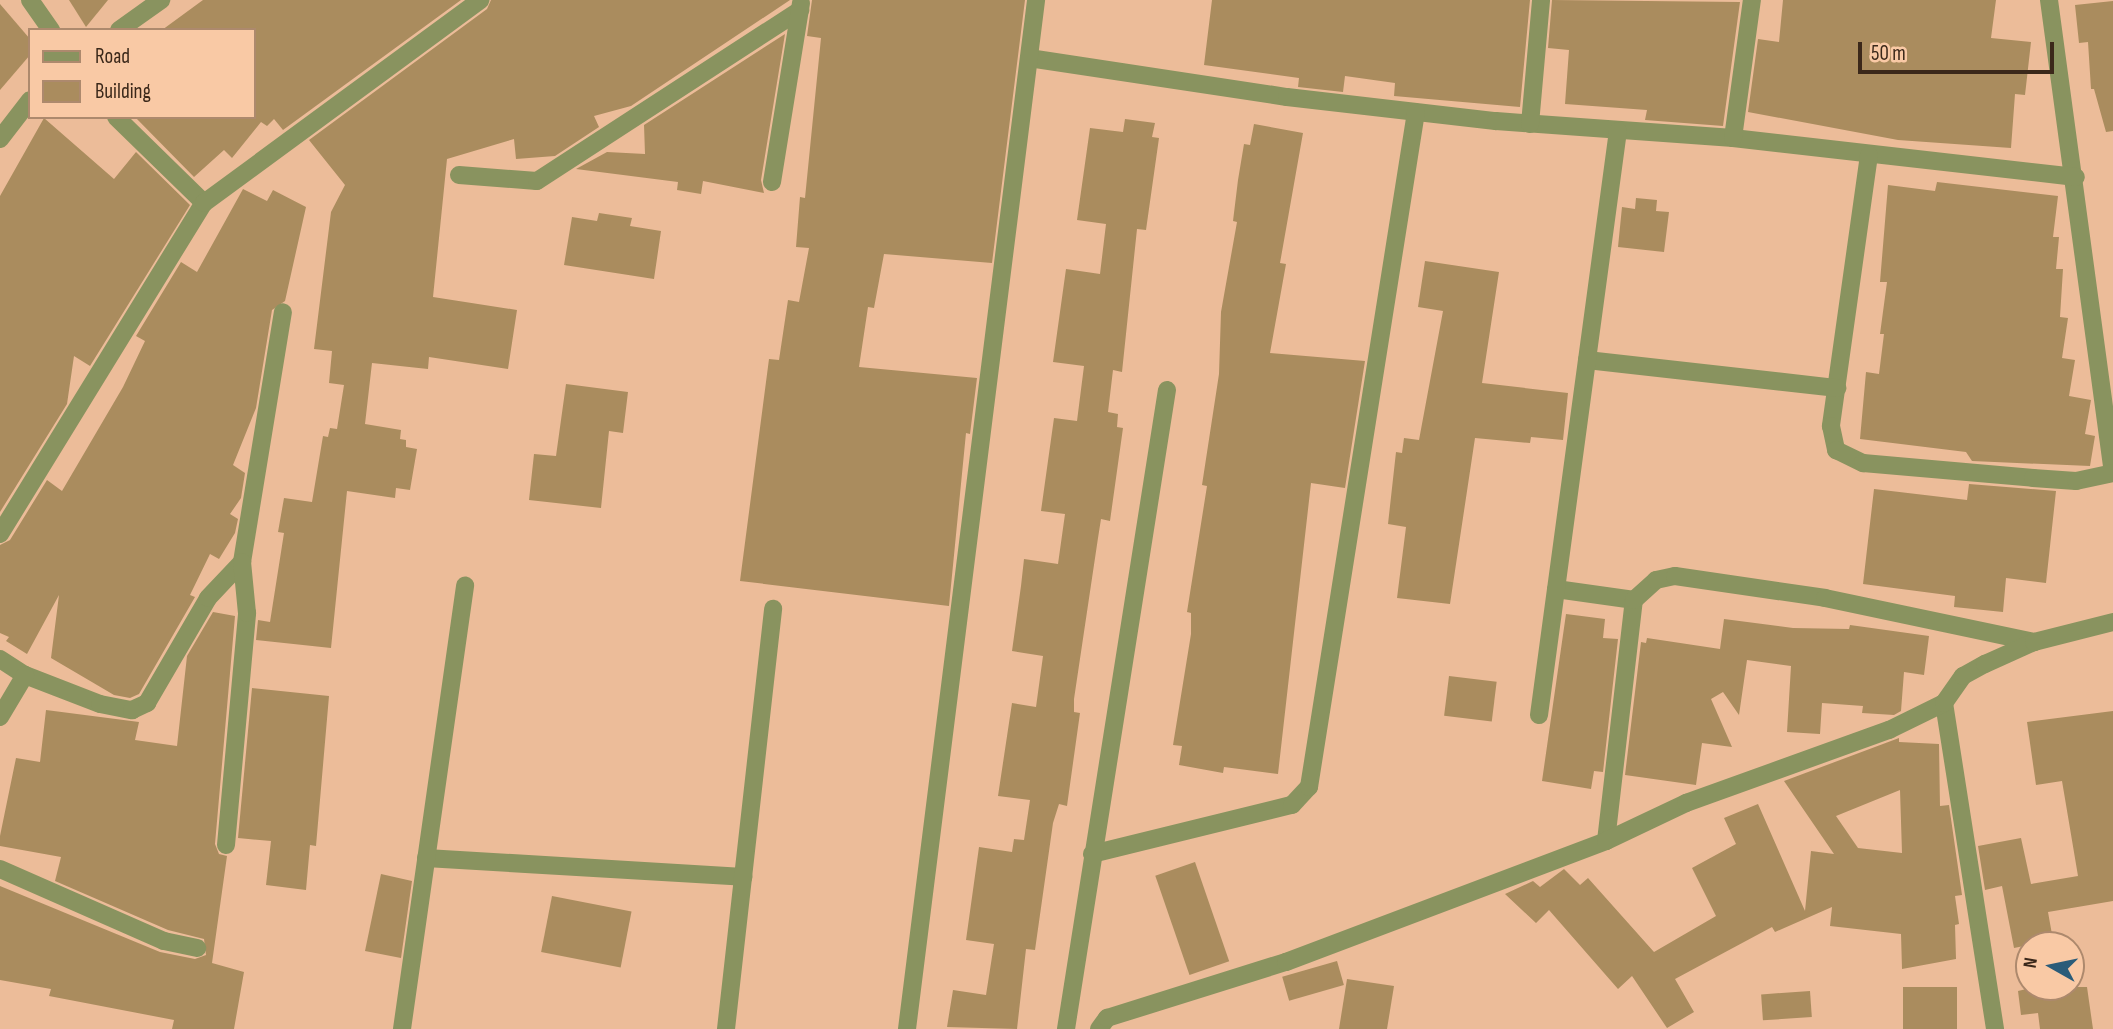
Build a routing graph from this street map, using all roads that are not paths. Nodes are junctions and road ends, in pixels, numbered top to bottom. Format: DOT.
graph roads {
  1 [pos="30,0"];
  2 [pos="160,0"];
  3 [pos="480,0"];
  4 [pos="1036,0"];
  5 [pos="1541,0"];
  6 [pos="1752,0"];
  7 [pos="2049,0"];
  8 [pos="800,5"];
  9 [pos="50,28"];
  10 [pos="122,28"];
  11 [pos="1029,58"];
  12 [pos="28,103"];
  13 [pos="1416,112"];
  14 [pos="118,119"];
  15 [pos="1530,124"];
  16 [pos="1618,131"];
  17 [pos="1733,138"];
  18 [pos="0,139"];
  19 [pos="1869,155"];
  20 [pos="459,175"];
  21 [pos="2076,177"];
  22 [pos="772,181"];
  23 [pos="204,203"];
  24 [pos="283,312"];
  25 [pos="1587,360"];
  26 [pos="1838,388"];
  27 [pos="1167,390"];
  28 [pos="2112,464"];
  29 [pos="0,534"];
  30 [pos="242,562"];
  31 [pos="466,586"];
  32 [pos="1556,589"];
  33 [pos="1634,600"];
  34 [pos="773,609"];
  35 [pos="2113,622"];
  36 [pos="2034,642"];
  37 [pos="0,659"];
  38 [pos="25,675"];
  39 [pos="1944,703"];
  40 [pos="1539,715"];
  41 [pos="0,717"];
  42 [pos="1606,841"];
  43 [pos="226,845"];
  44 [pos="1092,854"];
  45 [pos="426,858"];
  46 [pos="0,869"];
  47 [pos="743,877"];
  48 [pos="197,947"];
  49 [pos="402,1029"];
  50 [pos="726,1029"];
  51 [pos="907,1029"];
  52 [pos="1066,1029"];
  53 [pos="1100,1029"];
  54 [pos="1995,1029"];
  1 -- 9 [label="street"];
  2 -- 10 [label="street"];
  3 -- 23 [label="street"];
  4 -- 11 [label="street"];
  5 -- 15 [label="street"];
  6 -- 17 [label="street"];
  7 -- 21 [label="street"];
  8 -- 20 [label="street"];
  8 -- 22 [label="street"];
  11 -- 13 [label="street"];
  11 -- 51 [label="street"];
  12 -- 18 [label="street"];
  13 -- 15 [label="street"];
  13 -- 44 [label="street"];
  14 -- 23 [label="street"];
  15 -- 16 [label="street"];
  16 -- 17 [label="street"];
  16 -- 25 [label="street"];
  17 -- 19 [label="street"];
  19 -- 21 [label="street"];
  19 -- 26 [label="street"];
  21 -- 28 [label="street"];
  23 -- 29 [label="street"];
  24 -- 30 [label="street"];
  25 -- 26 [label="street"];
  25 -- 32 [label="street"];
  26 -- 28 [label="street"];
  27 -- 44 [label="street"];
  30 -- 38 [label="street"];
  30 -- 43 [label="street"];
  31 -- 45 [label="street"];
  32 -- 33 [label="street"];
  32 -- 40 [label="street"];
  33 -- 36 [label="street"];
  33 -- 42 [label="street"];
  34 -- 47 [label="street"];
  35 -- 36 [label="street"];
  36 -- 39 [label="street"];
  37 -- 38 [label="street"];
  38 -- 41 [label="street"];
  39 -- 42 [label="street"];
  39 -- 54 [label="street"];
  42 -- 53 [label="street"];
  44 -- 52 [label="street"];
  45 -- 47 [label="street"];
  45 -- 49 [label="street"];
  46 -- 48 [label="street"];
  47 -- 50 [label="street"];
}
